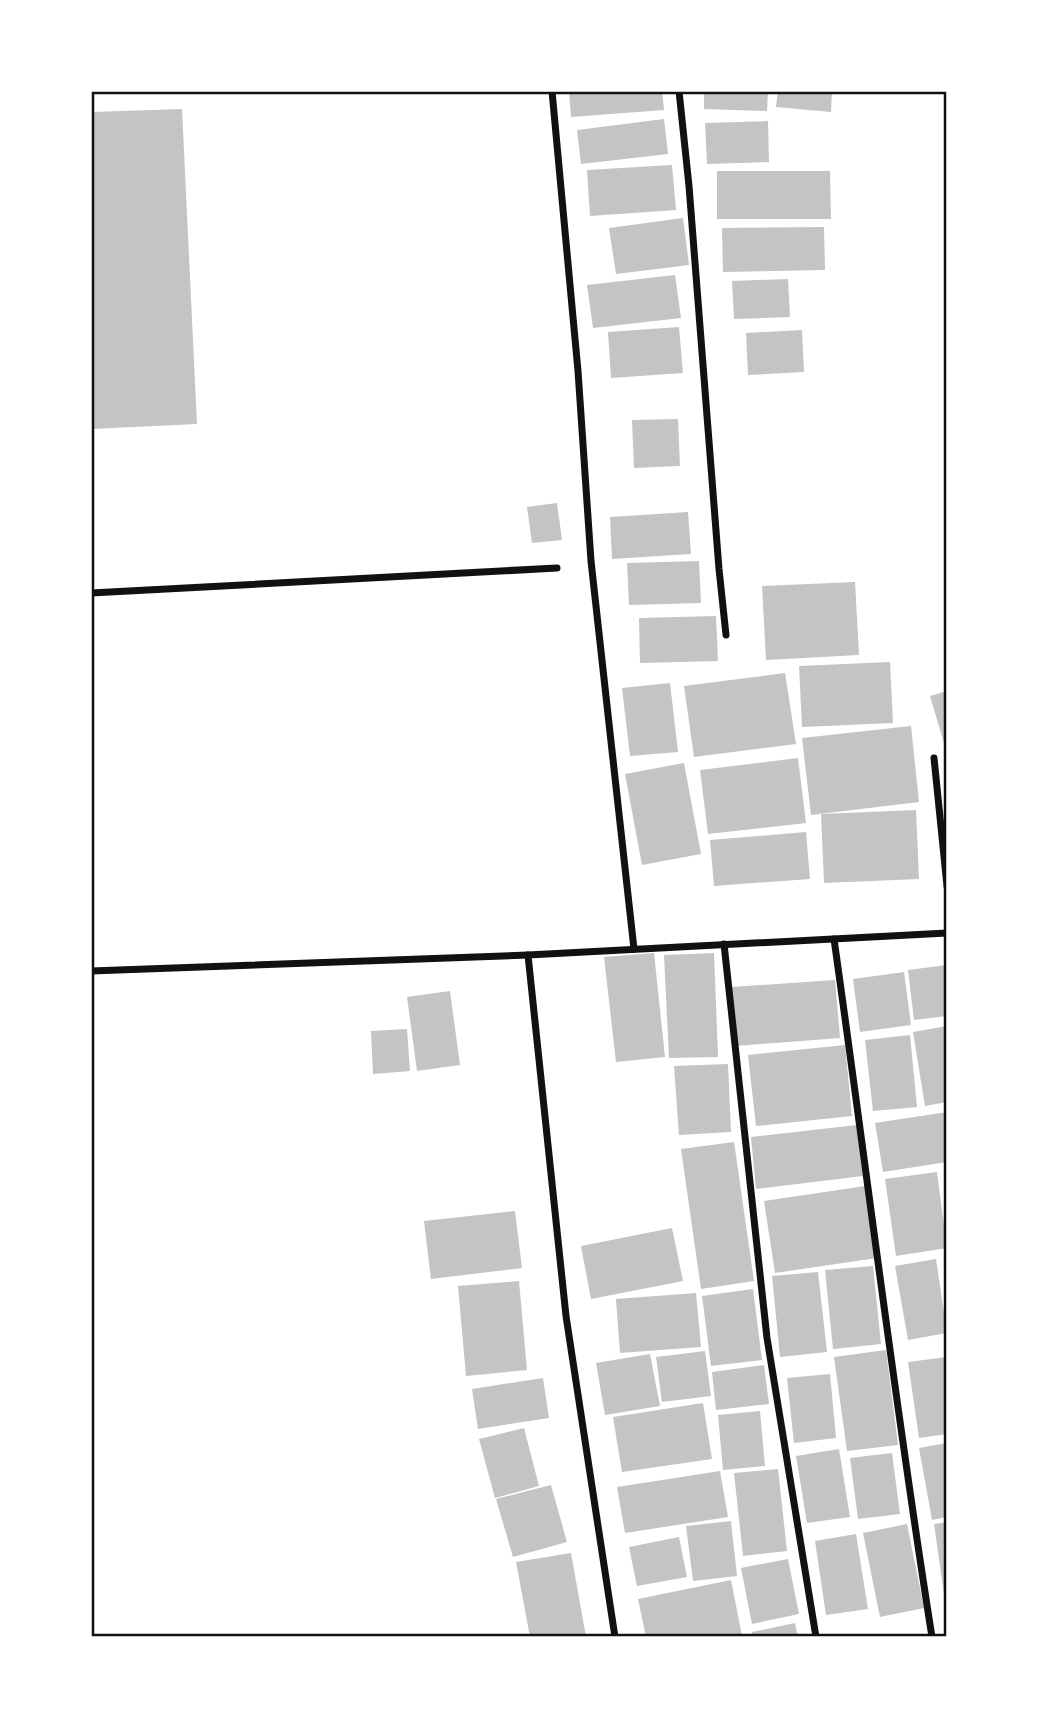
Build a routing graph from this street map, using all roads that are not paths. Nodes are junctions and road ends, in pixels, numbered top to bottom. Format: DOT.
graph roads {
  1 [pos="552,91"];
  2 [pos="679,91"];
  3 [pos="557,568"];
  4 [pos="91,593"];
  5 [pos="726,635"];
  6 [pos="934,758"];
  7 [pos="947,886"];
  8 [pos="947,933"];
  9 [pos="834,939"];
  10 [pos="724,944"];
  11 [pos="634,949"];
  12 [pos="528,955"];
  13 [pos="91,971"];
  14 [pos="615,1637"];
  15 [pos="816,1637"];
  16 [pos="932,1637"];
  1 -- 11 [label="street"];
  2 -- 5 [label="street"];
  3 -- 4 [label="street"];
  6 -- 7 [label="street"];
  8 -- 9 [label="street"];
  9 -- 10 [label="street"];
  9 -- 16 [label="street"];
  10 -- 11 [label="street"];
  10 -- 15 [label="street"];
  11 -- 12 [label="street"];
  12 -- 13 [label="street"];
  12 -- 14 [label="street"];
}
